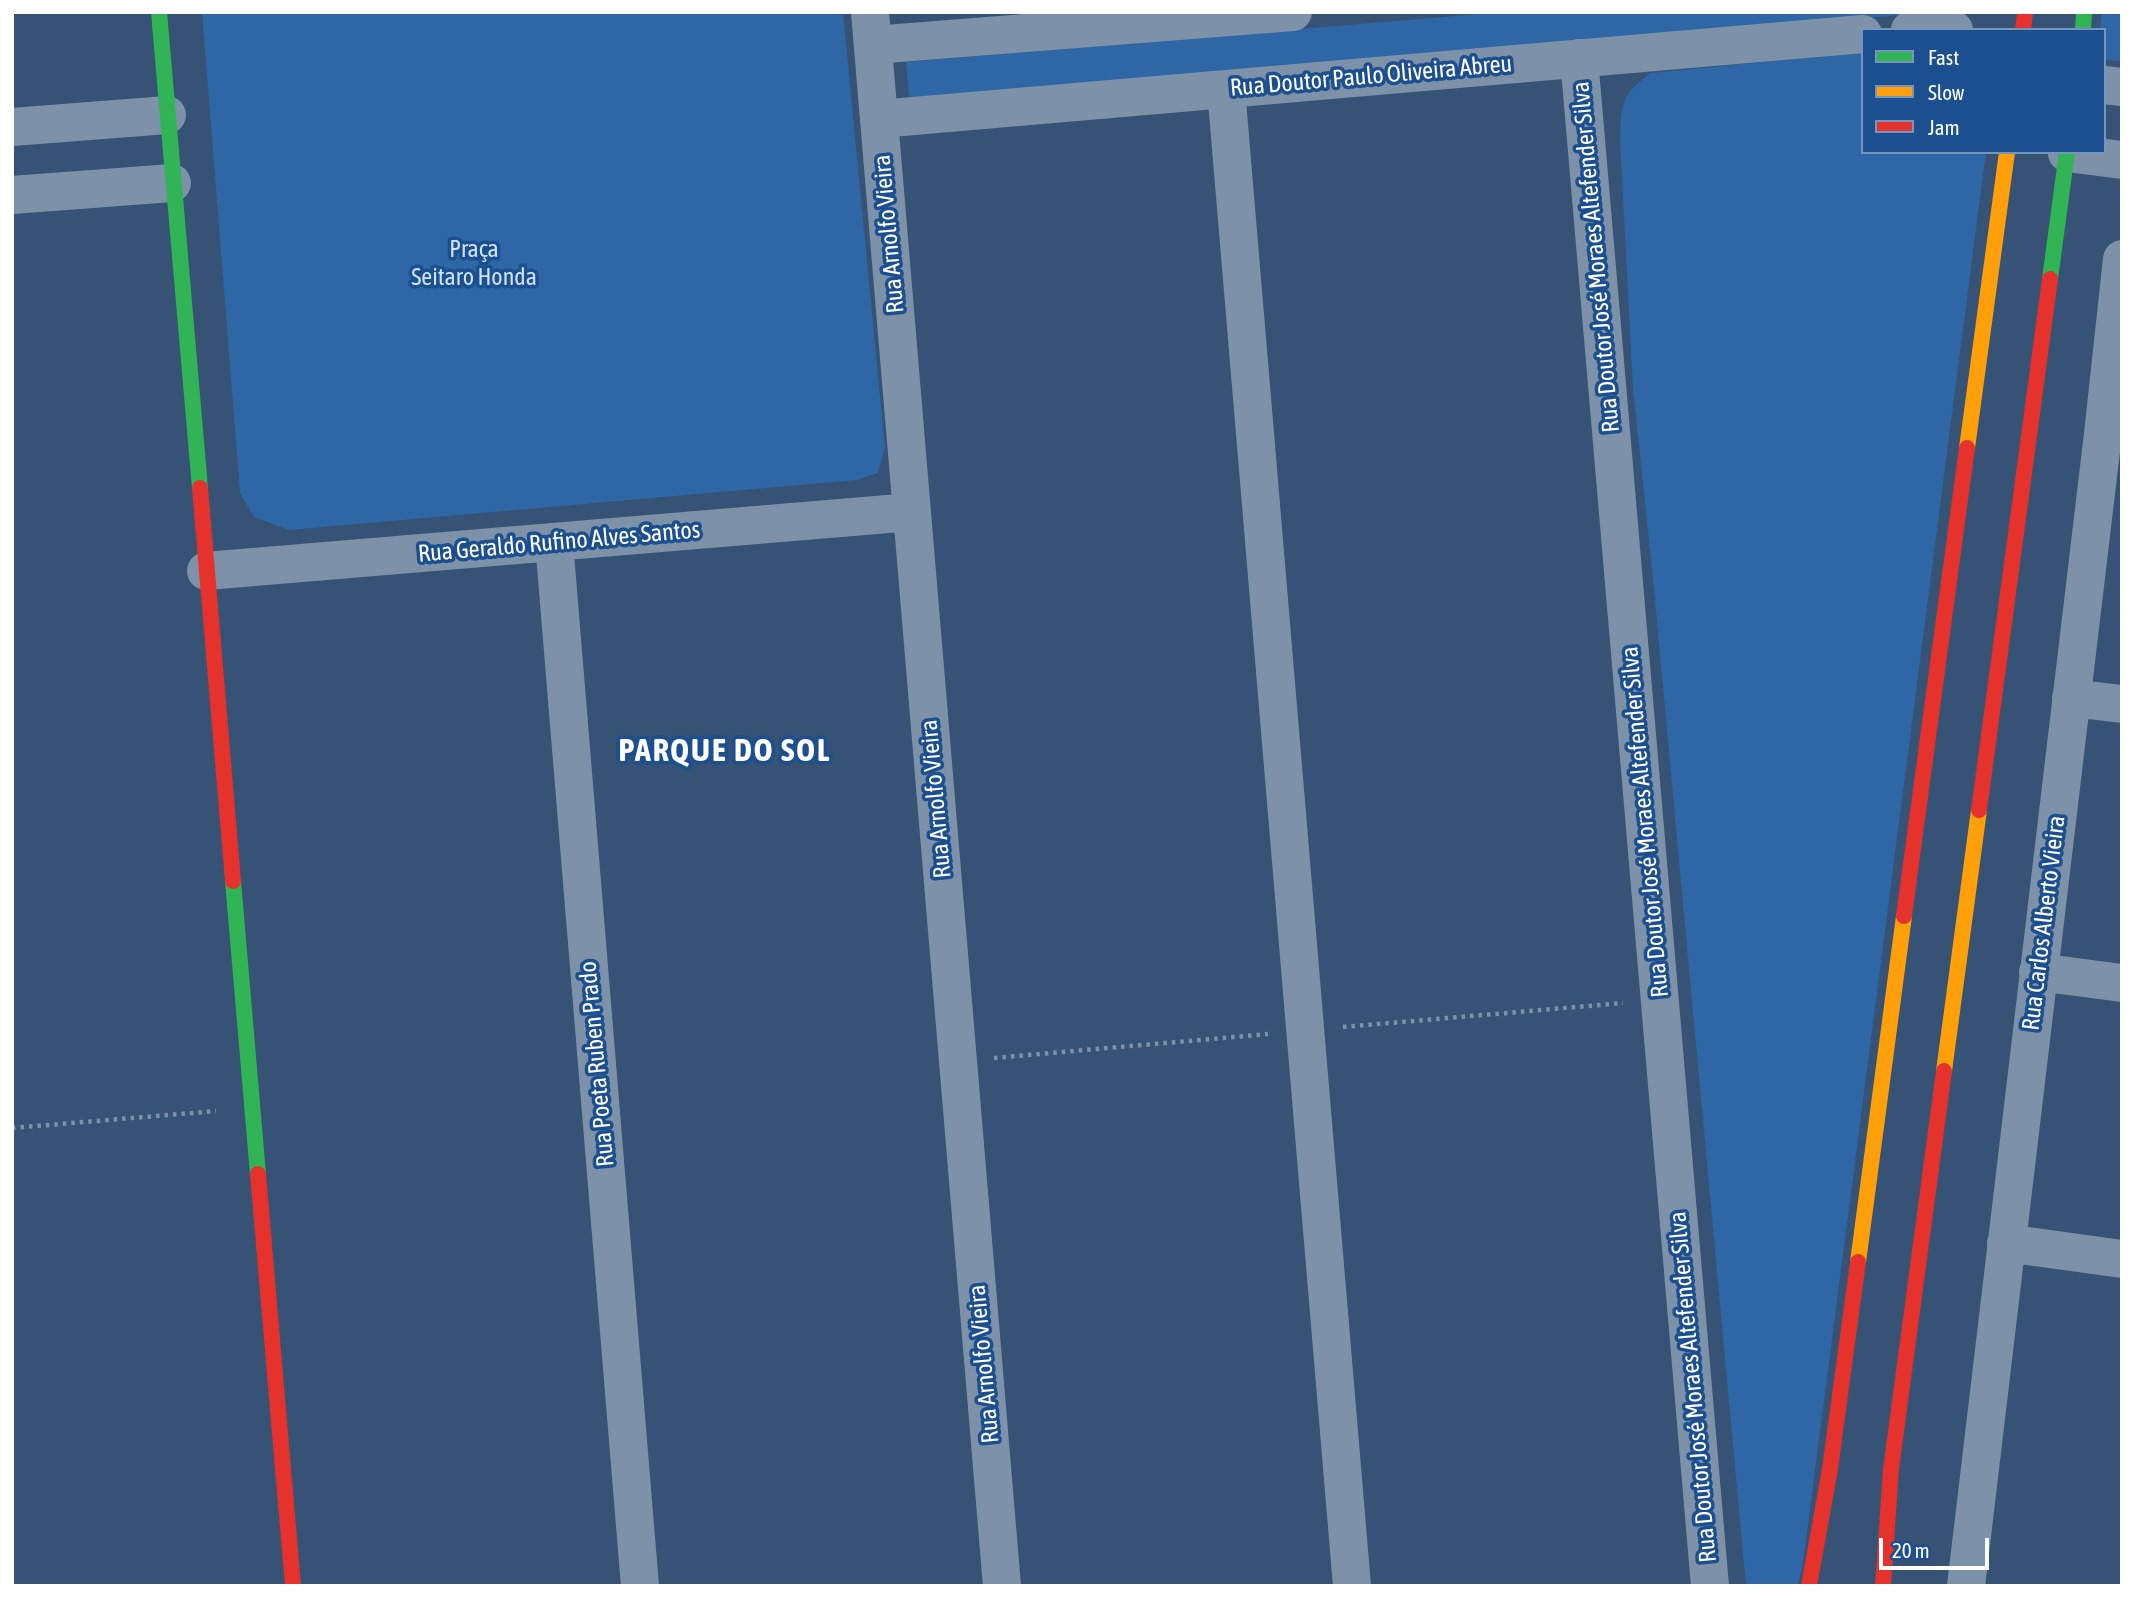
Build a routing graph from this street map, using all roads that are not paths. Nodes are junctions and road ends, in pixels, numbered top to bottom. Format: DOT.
graph roads {
  1 [pos="159,12"];
  2 [pos="1293,12"];
  3 [pos="1221,15"];
  4 [pos="872,28"];
  5 [pos="1861,34"];
  6 [pos="1579,58"];
  7 [pos="1226,89"];
  8 [pos="167,115"];
  9 [pos="879,119"];
  10 [pos="12,127"];
  11 [pos="2007,154"];
  12 [pos="2067,154"];
  13 [pos="2075,154"];
  14 [pos="2122,160"];
  15 [pos="172,183"];
  16 [pos="12,195"];
  17 [pos="2122,259"];
  18 [pos="2112,435"];
  19 [pos="912,512"];
  20 [pos="554,542"];
  21 [pos="206,571"];
  22 [pos="2071,698"];
  23 [pos="2122,704"];
  24 [pos="2038,972"];
  25 [pos="2122,983"];
  26 [pos="2006,1243"];
  27 [pos="2122,1259"];
  28 [pos="293,1586"];
  29 [pos="639,1586"];
  30 [pos="1002,1586"];
  31 [pos="1352,1586"];
  32 [pos="1710,1586"];
  33 [pos="1809,1586"];
  34 [pos="1883,1586"];
  35 [pos="1966,1586"];
  1 -- 8 [label="street"];
  2 -- 3 [label="street"];
  3 -- 4 [label="street"];
  4 -- 9 [label="street, Rua Arnolfo Vieira"];
  5 -- 6 [label="street, Rua Doutor Paulo Oliveira Abreu"];
  6 -- 7 [label="street, Rua Doutor Paulo Oliveira Abreu"];
  6 -- 32 [label="street, Rua Doutor José Moraes Altefender Silva"];
  7 -- 9 [label="street, Rua Doutor Paulo Oliveira Abreu"];
  7 -- 31 [label="street"];
  8 -- 10 [label="street"];
  8 -- 15 [label="street"];
  9 -- 19 [label="street, Rua Arnolfo Vieira"];
  11 -- 33 [label="street"];
  12 -- 34 [label="street"];
  13 -- 14 [label="street"];
  15 -- 16 [label="street"];
  15 -- 21 [label="street"];
  17 -- 18 [label="street, Rua Carlos Alberto Vieira"];
  18 -- 22 [label="street, Rua Carlos Alberto Vieira"];
  19 -- 20 [label="street, Rua Geraldo Rufino Alves Santos"];
  19 -- 30 [label="street, Rua Arnolfo Vieira"];
  20 -- 21 [label="street, Rua Geraldo Rufino Alves Santos"];
  20 -- 29 [label="street, Rua Poeta Ruben Prado"];
  21 -- 28 [label="street"];
  22 -- 23 [label="street"];
  22 -- 24 [label="street, Rua Carlos Alberto Vieira"];
  24 -- 25 [label="street"];
  24 -- 26 [label="street, Rua Carlos Alberto Vieira"];
  26 -- 27 [label="street"];
  26 -- 35 [label="street, Rua Carlos Alberto Vieira"];
}
